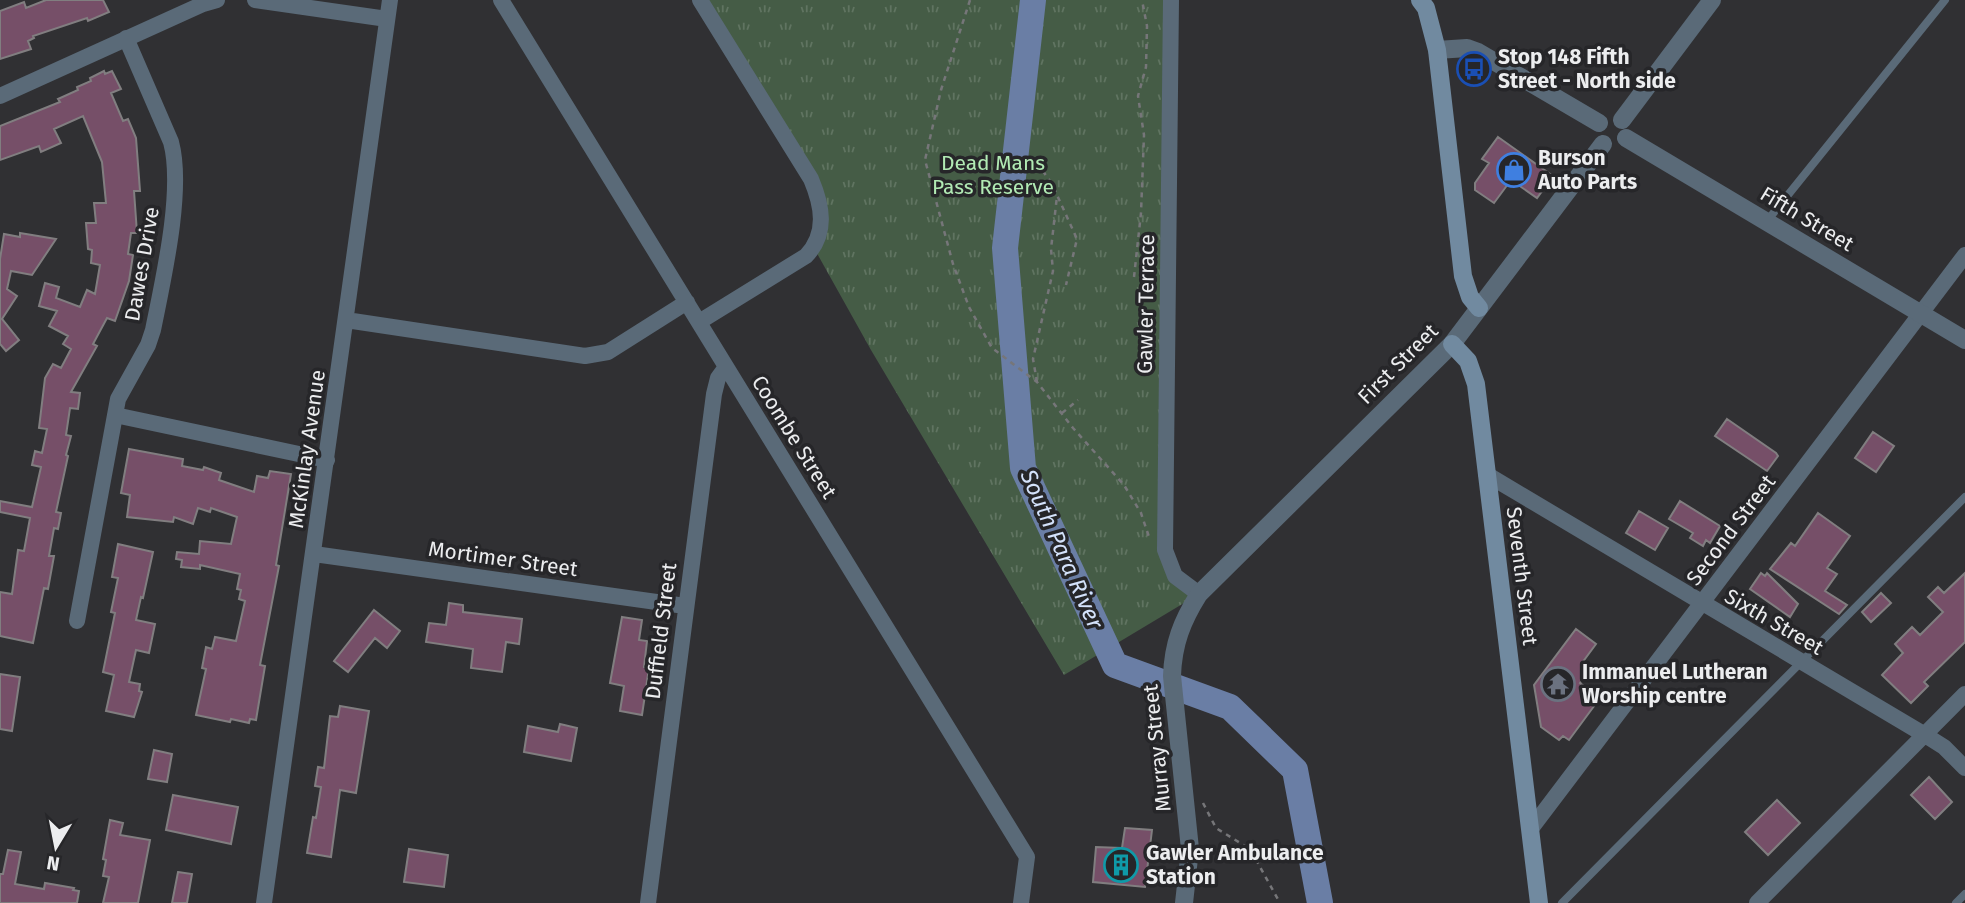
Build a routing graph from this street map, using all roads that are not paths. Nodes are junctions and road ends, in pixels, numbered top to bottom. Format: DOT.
graph roads {
  1 [pos="217,0"];
  2 [pos="255,0"];
  3 [pos="390,0"];
  4 [pos="501,0"];
  5 [pos="700,0"];
  6 [pos="1171,0"];
  7 [pos="1712,0"];
  8 [pos="1945,0"];
  9 [pos="1426,3"];
  10 [pos="387,19"];
  11 [pos="126,37"];
  12 [pos="1437,50"];
  13 [pos="0,96"];
  14 [pos="1622,120"];
  15 [pos="1599,123"];
  16 [pos="1626,138"];
  17 [pos="1603,144"];
  18 [pos="1767,222"];
  19 [pos="1965,255"];
  20 [pos="687,302"];
  21 [pos="1479,308"];
  22 [pos="1921,313"];
  23 [pos="346,320"];
  24 [pos="699,322"];
  25 [pos="1965,340"];
  26 [pos="1452,344"];
  27 [pos="726,367"];
  28 [pos="114,415"];
  29 [pos="327,460"];
  30 [pos="1486,474"];
  31 [pos="1965,497"];
  32 [pos="314,554"];
  33 [pos="1199,594"];
  34 [pos="1701,604"];
  35 [pos="685,606"];
  36 [pos="77,621"];
  37 [pos="1800,662"];
  38 [pos="1965,694"];
  39 [pos="1925,735"];
  40 [pos="1965,768"];
  41 [pos="1530,831"];
  42 [pos="1965,894"];
  43 [pos="264,903"];
  44 [pos="648,903"];
  45 [pos="1021,903"];
  46 [pos="1184,903"];
  47 [pos="1539,903"];
  48 [pos="1562,903"];
  49 [pos="1757,903"];
  50 [pos="1956,903"];
  1 -- 11 [label="street"];
  2 -- 10 [label="street"];
  3 -- 10 [label="street, McKinlay Avenue"];
  4 -- 20 [label="street, Coombe Street"];
  5 -- 24 [label="street"];
  6 -- 33 [label="street, Gawler Terrace"];
  7 -- 14 [label="street"];
  8 -- 18 [label="lane"];
  9 -- 12 [label="main road"];
  10 -- 23 [label="street, McKinlay Avenue"];
  11 -- 13 [label="street"];
  11 -- 28 [label="street, Dawes Drive"];
  12 -- 15 [label="street"];
  12 -- 21 [label="main road"];
  14 -- 15 [label="street"];
  14 -- 16 [label="street"];
  15 -- 17 [label="street"];
  16 -- 17 [label="street"];
  16 -- 18 [label="street, Fifth Street"];
  17 -- 21 [label="street, First Street"];
  18 -- 22 [label="street, Fifth Street"];
  19 -- 22 [label="street, Second Street"];
  20 -- 23 [label="street"];
  20 -- 24 [label="street, Coombe Street"];
  21 -- 26 [label="street, First Street"];
  22 -- 25 [label="street, Fifth Street"];
  22 -- 34 [label="street, Second Street"];
  23 -- 29 [label="street, McKinlay Avenue"];
  24 -- 27 [label="street, Coombe Street"];
  26 -- 30 [label="main road, Seventh Street"];
  26 -- 33 [label="street, First Street"];
  27 -- 35 [label="street, Duffield Street"];
  27 -- 45 [label="street, Coombe Street"];
  28 -- 29 [label="street"];
  28 -- 36 [label="street, Dawes Drive"];
  29 -- 32 [label="street, McKinlay Avenue"];
  30 -- 34 [label="street, Sixth Street"];
  30 -- 41 [label="main road, Seventh Street"];
  31 -- 37 [label="lane"];
  32 -- 35 [label="street, Mortimer Street"];
  32 -- 43 [label="street, McKinlay Avenue"];
  33 -- 46 [label="street, Murray Street"];
  34 -- 37 [label="street, Sixth Street"];
  34 -- 41 [label="street, Second Street"];
  35 -- 44 [label="street, Duffield Street"];
  37 -- 39 [label="street, Sixth Street"];
  37 -- 48 [label="lane"];
  38 -- 39 [label="street"];
  39 -- 40 [label="street, Sixth Street"];
  39 -- 49 [label="street"];
  41 -- 47 [label="main road, Seventh Street"];
  42 -- 50 [label="lane"];
}
